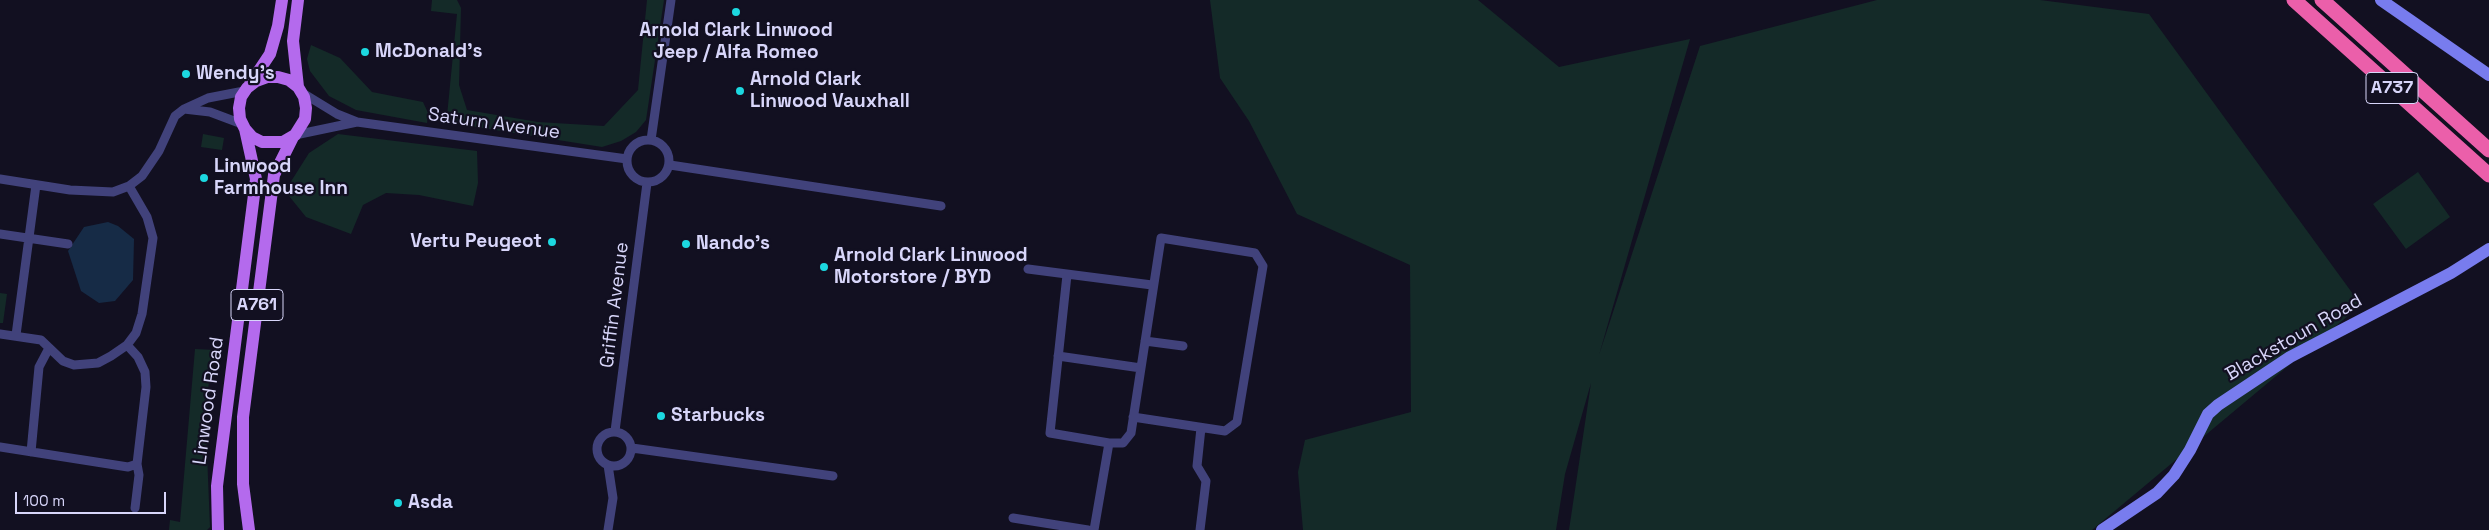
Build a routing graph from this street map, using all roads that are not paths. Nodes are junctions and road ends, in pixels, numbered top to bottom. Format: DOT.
graph roads {
  1 [pos="282,0"];
  2 [pos="298,0"];
  3 [pos="671,0"];
  4 [pos="2294,0"];
  5 [pos="2322,0"];
  6 [pos="2381,0"];
  7 [pos="2489,75"];
  8 [pos="246,89"];
  9 [pos="300,90"];
  10 [pos="184,109"];
  11 [pos="357,122"];
  12 [pos="243,126"];
  13 [pos="294,136"];
  14 [pos="651,140"];
  15 [pos="2489,150"];
  16 [pos="627,159"];
  17 [pos="670,165"];
  18 [pos="2489,175"];
  19 [pos="0,178"];
  20 [pos="646,182"];
  21 [pos="36,185"];
  22 [pos="129,186"];
  23 [pos="941,206"];
  24 [pos="0,234"];
  25 [pos="25,237"];
  26 [pos="68,244"];
  27 [pos="2489,249"];
  28 [pos="1028,269"];
  29 [pos="1067,275"];
  30 [pos="1152,285"];
  31 [pos="0,334"];
  32 [pos="16,335"];
  33 [pos="1145,341"];
  34 [pos="126,345"];
  35 [pos="1183,346"];
  36 [pos="49,348"];
  37 [pos="1058,356"];
  38 [pos="1141,368"];
  39 [pos="1134,417"];
  40 [pos="1201,428"];
  41 [pos="615,431"];
  42 [pos="1109,443"];
  43 [pos="0,447"];
  44 [pos="632,448"];
  45 [pos="31,452"];
  46 [pos="137,464"];
  47 [pos="608,465"];
  48 [pos="833,476"];
  49 [pos="135,508"];
  50 [pos="1013,518"];
  51 [pos="218,530"];
  52 [pos="249,530"];
  53 [pos="608,530"];
  54 [pos="1088,530"];
  55 [pos="1094,530"];
  56 [pos="1200,530"];
  57 [pos="2102,530"];
  1 -- 8 [label="main road"];
  2 -- 9 [label="main road"];
  3 -- 14 [label="street"];
  4 -- 18 [label="highway, A737"];
  5 -- 15 [label="highway, A737"];
  6 -- 7 [label="street"];
  8 -- 9 [label="main road"];
  8 -- 10 [label="street"];
  8 -- 12 [label="main road"];
  9 -- 11 [label="street, Saturn Avenue"];
  9 -- 13 [label="main road"];
  10 -- 12 [label="street"];
  10 -- 22 [label="street"];
  11 -- 13 [label="street, Saturn Avenue"];
  11 -- 16 [label="street, Saturn Avenue"];
  12 -- 13 [label="main road"];
  12 -- 51 [label="main road, Linwood Road / A761"];
  13 -- 52 [label="main road, Linwood Road / A761"];
  14 -- 16 [label="street"];
  14 -- 17 [label="street"];
  16 -- 20 [label="street"];
  17 -- 20 [label="street"];
  17 -- 23 [label="street"];
  19 -- 21 [label="street"];
  20 -- 41 [label="street, Griffin Avenue"];
  21 -- 22 [label="street"];
  21 -- 25 [label="street"];
  22 -- 34 [label="street"];
  24 -- 25 [label="street"];
  25 -- 26 [label="street"];
  25 -- 32 [label="street"];
  27 -- 57 [label="street, Blackstoun Road"];
  28 -- 29 [label="street"];
  29 -- 30 [label="street"];
  29 -- 37 [label="street"];
  30 -- 33 [label="street"];
  30 -- 40 [label="street"];
  31 -- 32 [label="street"];
  32 -- 36 [label="street"];
  33 -- 35 [label="street"];
  33 -- 38 [label="street"];
  34 -- 36 [label="street"];
  34 -- 46 [label="street"];
  36 -- 45 [label="street"];
  37 -- 38 [label="street"];
  37 -- 42 [label="street"];
  38 -- 39 [label="street"];
  39 -- 40 [label="street"];
  39 -- 42 [label="street"];
  40 -- 56 [label="street"];
  41 -- 44 [label="street"];
  41 -- 47 [label="street"];
  42 -- 55 [label="street"];
  43 -- 45 [label="street"];
  44 -- 47 [label="street"];
  44 -- 48 [label="street"];
  45 -- 46 [label="street"];
  46 -- 49 [label="street"];
  47 -- 53 [label="street"];
  50 -- 54 [label="street"];
}
